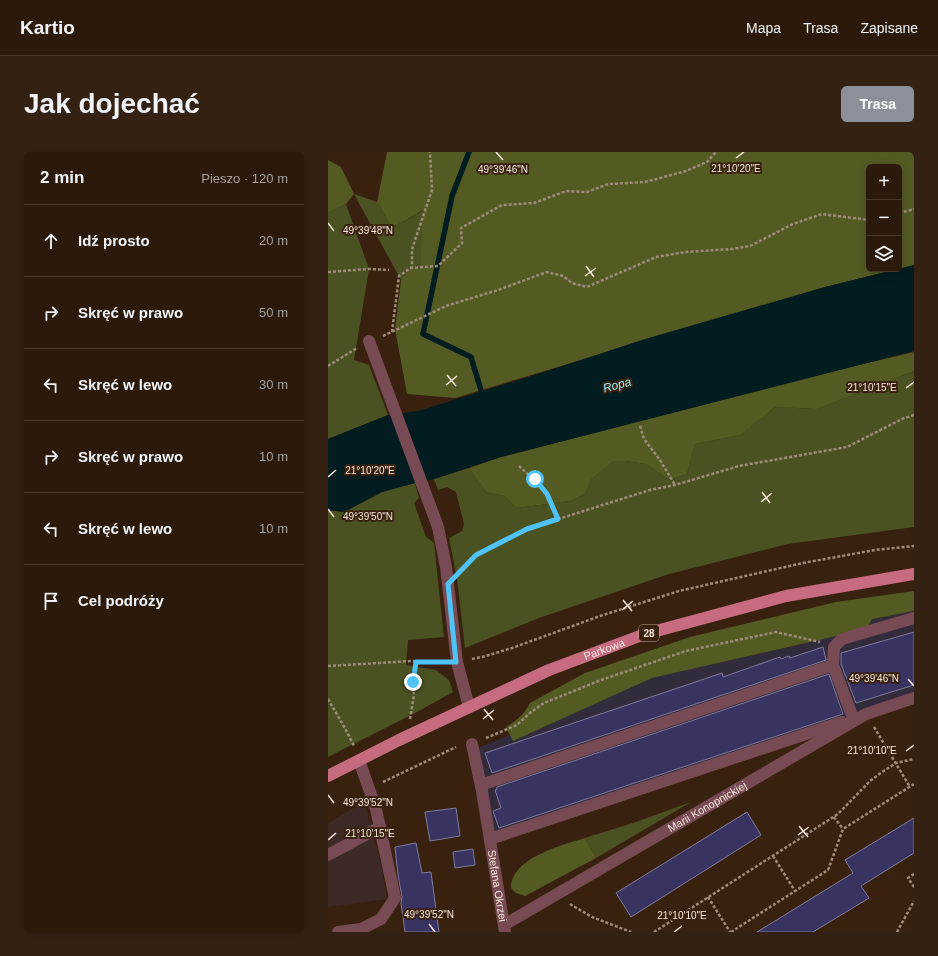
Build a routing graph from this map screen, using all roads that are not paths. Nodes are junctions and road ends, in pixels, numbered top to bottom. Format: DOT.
graph roads {
  1 [pos="369,341"];
  2 [pos="914,574"];
  3 [pos="914,618"];
  4 [pos="833,665"];
  5 [pos="914,698"];
  6 [pos="469,707"];
  7 [pos="866,714"];
  8 [pos="853,718"];
  9 [pos="472,744"];
  10 [pos="360,761"];
  11 [pos="328,776"];
  12 [pos="328,781"];
  13 [pos="481,785"];
  14 [pos="380,827"];
  15 [pos="490,840"];
  16 [pos="328,855"];
  17 [pos="504,929"];
  18 [pos="361,930"];
  19 [pos="338,932"];
  1 -- 6 [label="street"];
  2 -- 6 [label="main road, Parkowa / 28"];
  3 -- 4 [label="street"];
  4 -- 8 [label="street"];
  4 -- 13 [label="street"];
  5 -- 7 [label="street, Marii Konopnickiej"];
  6 -- 10 [label="main road, Parkowa / 28"];
  7 -- 8 [label="street"];
  7 -- 17 [label="street, Marii Konopnickiej"];
  8 -- 15 [label="street"];
  9 -- 13 [label="street, Stefana Okrzei"];
  10 -- 11 [label="main road, Parkowa / 28"];
  10 -- 12 [label="main road, Parkowa / 28"];
  10 -- 14 [label="street"];
  13 -- 15 [label="street, Stefana Okrzei"];
  14 -- 16 [label="street"];
  14 -- 18 [label="street"];
  15 -- 17 [label="street, Stefana Okrzei"];
  18 -- 19 [label="street"];
}
